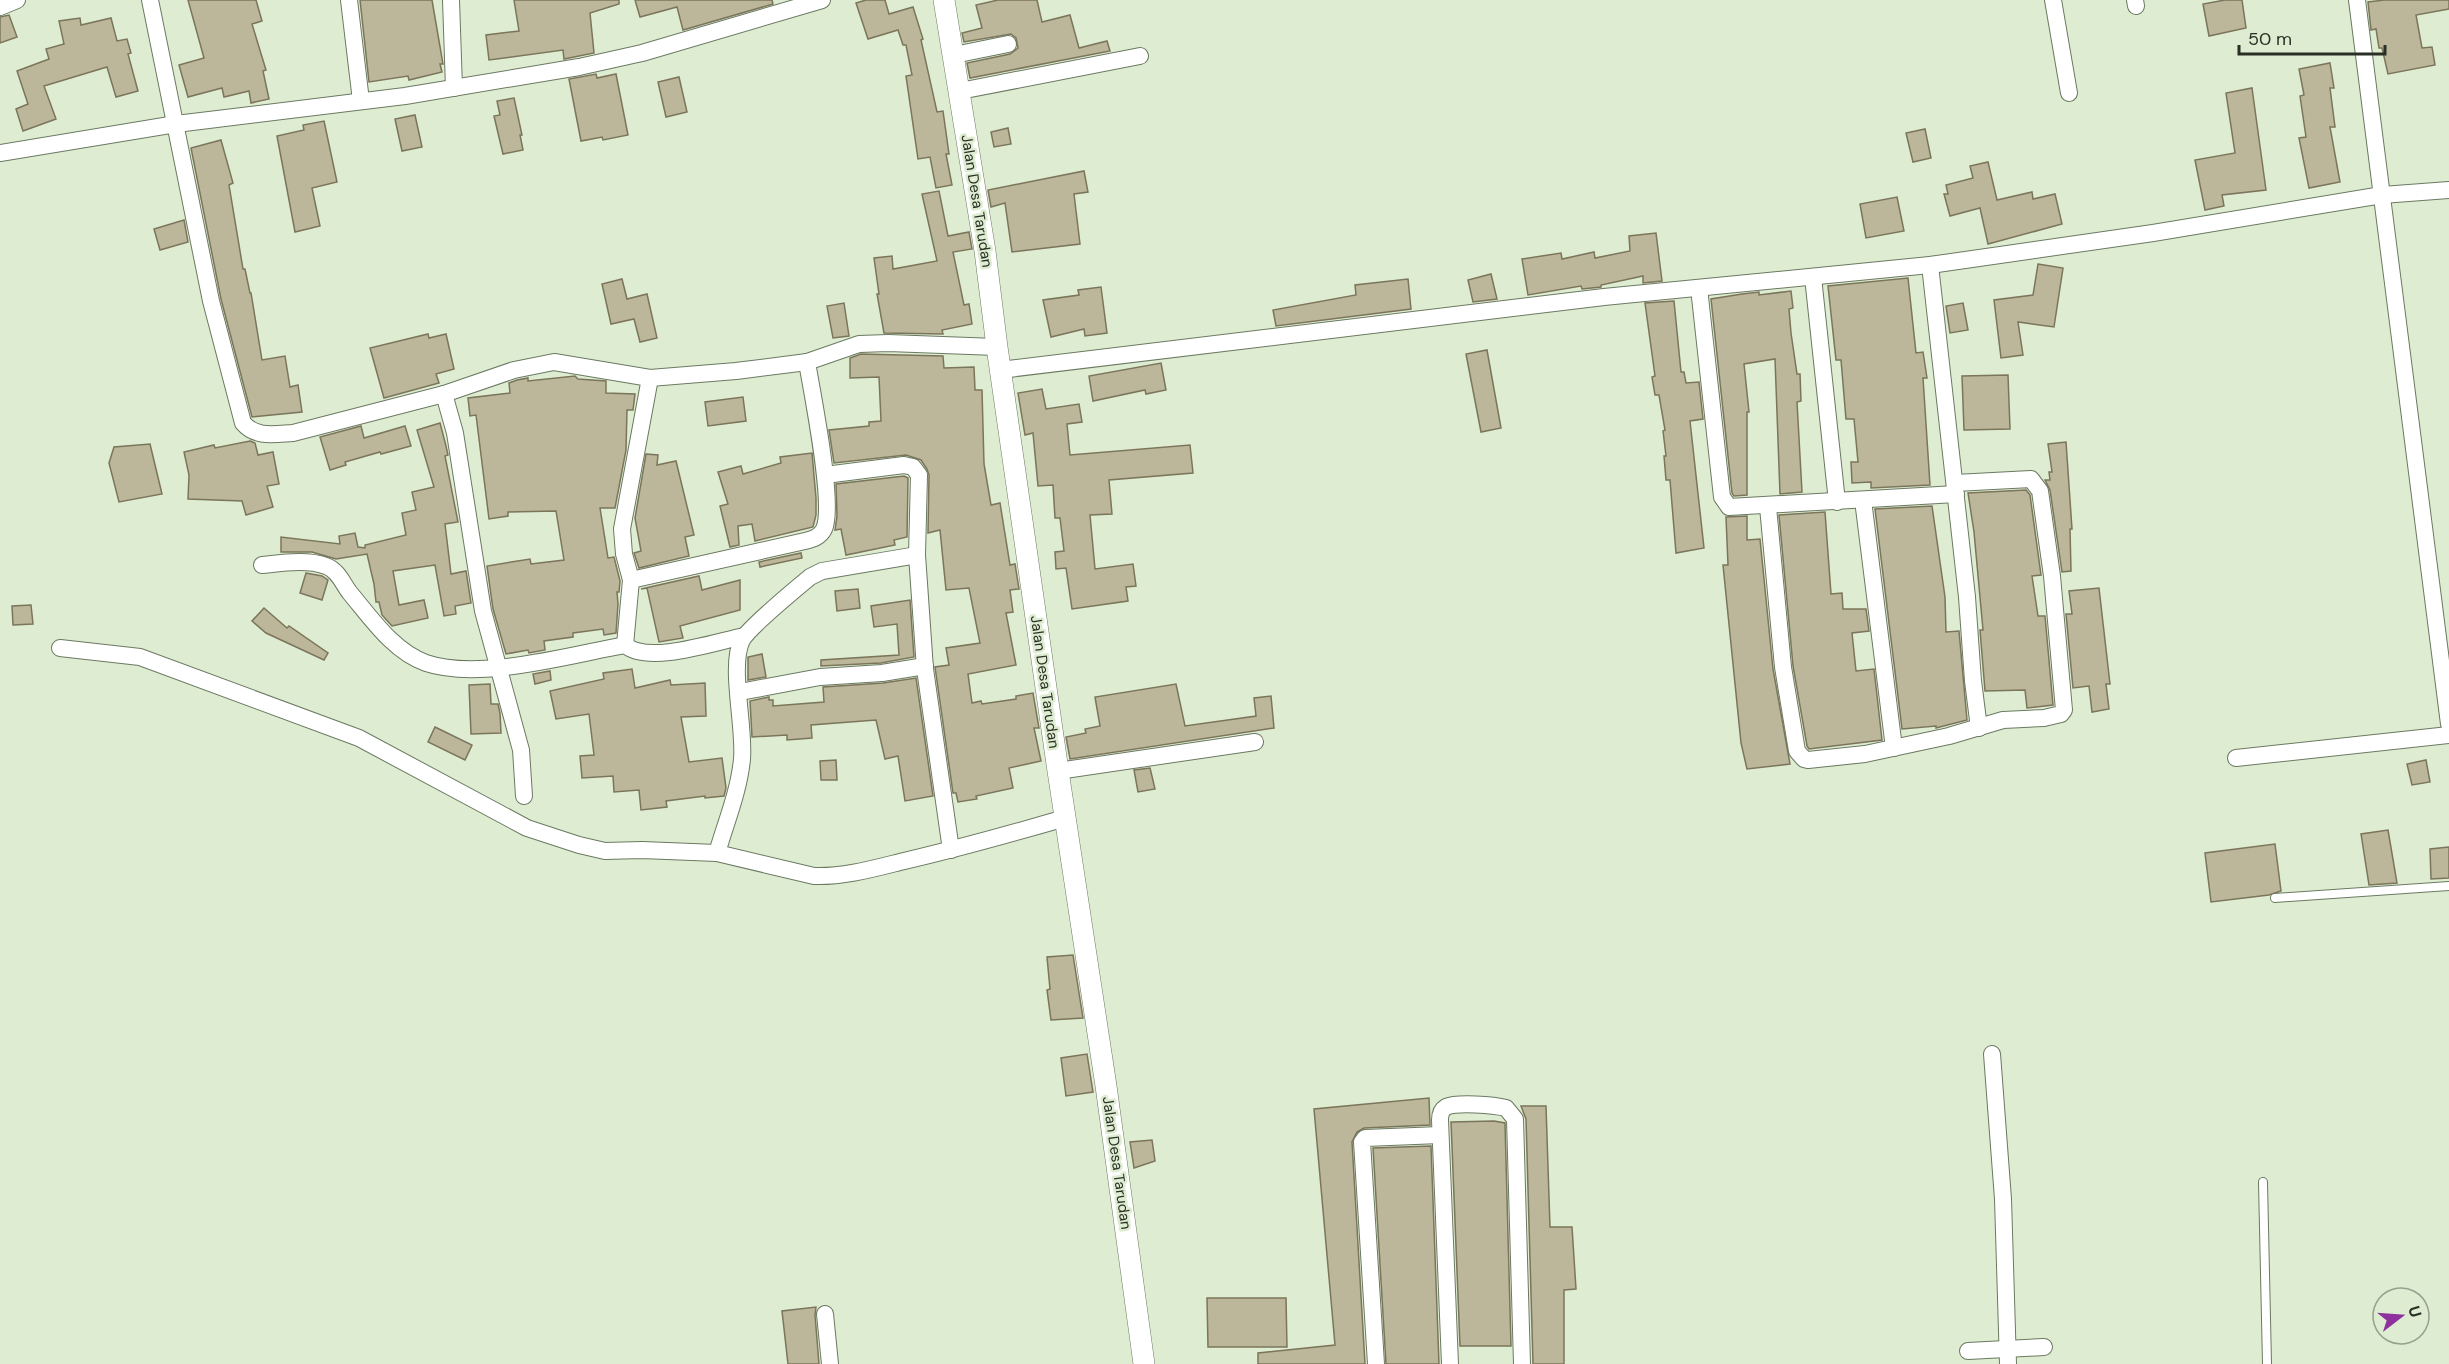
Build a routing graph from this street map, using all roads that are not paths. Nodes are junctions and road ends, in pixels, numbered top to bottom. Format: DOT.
graph roads {
  1 [pos="17,0"];
  2 [pos="150,0"];
  3 [pos="349,0"];
  4 [pos="451,0"];
  5 [pos="822,0"];
  6 [pos="944,0"];
  7 [pos="2053,0"];
  8 [pos="2357,0"];
  9 [pos="0,7"];
  10 [pos="1008,44"];
  11 [pos="954,55"];
  12 [pos="1140,56"];
  13 [pos="454,88"];
  14 [pos="960,91"];
  15 [pos="2069,93"];
  16 [pos="361,101"];
  17 [pos="176,124"];
  18 [pos="0,153"];
  19 [pos="2449,190"];
  20 [pos="2382,195"];
  21 [pos="1930,265"];
  22 [pos="1813,277"];
  23 [pos="1699,288"];
  24 [pos="997,347"];
  25 [pos="807,362"];
  26 [pos="1000,370"];
  27 [pos="650,378"];
  28 [pos="444,394"];
  29 [pos="825,476"];
  30 [pos="1955,489"];
  31 [pos="1863,500"];
  32 [pos="1837,502"];
  33 [pos="1768,507"];
  34 [pos="917,555"];
  35 [pos="262,564"];
  36 [pos="630,580"];
  37 [pos="744,636"];
  38 [pos="625,645"];
  39 [pos="60,648"];
  40 [pos="925,666"];
  41 [pos="497,669"];
  42 [pos="740,693"];
  43 [pos="2449,717"];
  44 [pos="1979,728"];
  45 [pos="2449,735"];
  46 [pos="1255,742"];
  47 [pos="1894,748"];
  48 [pos="2236,758"];
  49 [pos="1058,771"];
  50 [pos="524,796"];
  51 [pos="1065,818"];
  52 [pos="950,842"];
  53 [pos="717,853"];
  54 [pos="2449,886"];
  55 [pos="2275,898"];
  56 [pos="1992,1054"];
  57 [pos="1440,1135"];
  58 [pos="2264,1182"];
  59 [pos="825,1314"];
  60 [pos="2044,1347"];
  61 [pos="1968,1351"];
  62 [pos="2008,1356"];
  63 [pos="830,1364"];
  64 [pos="1144,1364"];
  65 [pos="1376,1364"];
  66 [pos="1450,1364"];
  67 [pos="1522,1364"];
  68 [pos="2267,1364"];
  1 -- 9 [label="street"];
  2 -- 17 [label="street"];
  3 -- 16 [label="street"];
  4 -- 13 [label="street"];
  5 -- 13 [label="street"];
  6 -- 11 [label="street, Jalan Desa Tarudan"];
  7 -- 15 [label="street"];
  8 -- 20 [label="street"];
  10 -- 11 [label="street"];
  11 -- 14 [label="street, Jalan Desa Tarudan"];
  12 -- 14 [label="street"];
  13 -- 16 [label="street"];
  14 -- 24 [label="street, Jalan Desa Tarudan"];
  16 -- 17 [label="street"];
  17 -- 18 [label="street"];
  17 -- 28 [label="street"];
  19 -- 20 [label="street"];
  20 -- 21 [label="street"];
  20 -- 43 [label="street"];
  21 -- 22 [label="street"];
  21 -- 30 [label="street"];
  22 -- 23 [label="street"];
  22 -- 32 [label="street"];
  23 -- 26 [label="street"];
  23 -- 33 [label="street"];
  24 -- 25 [label="street"];
  24 -- 26 [label="street, Jalan Desa Tarudan"];
  25 -- 27 [label="street"];
  25 -- 29 [label="street"];
  26 -- 49 [label="street, Jalan Desa Tarudan"];
  27 -- 28 [label="street"];
  27 -- 36 [label="street"];
  28 -- 41 [label="street"];
  29 -- 34 [label="street"];
  29 -- 36 [label="street"];
  30 -- 31 [label="street"];
  30 -- 44 [label="street"];
  30 -- 44 [label="street"];
  31 -- 32 [label="street"];
  31 -- 47 [label="street"];
  32 -- 33 [label="street"];
  33 -- 47 [label="street"];
  34 -- 37 [label="street"];
  34 -- 40 [label="street"];
  35 -- 41 [label="street"];
  36 -- 38 [label="street"];
  37 -- 38 [label="street"];
  37 -- 42 [label="street"];
  38 -- 41 [label="street"];
  39 -- 53 [label="street"];
  40 -- 42 [label="street"];
  40 -- 52 [label="street"];
  41 -- 50 [label="street"];
  42 -- 53 [label="street"];
  44 -- 47 [label="street"];
  45 -- 48 [label="street"];
  46 -- 49 [label="street"];
  49 -- 51 [label="street, Jalan Desa Tarudan"];
  51 -- 52 [label="street"];
  51 -- 64 [label="street, Jalan Desa Tarudan"];
  52 -- 53 [label="street"];
  54 -- 55 [label="lane"];
  56 -- 62 [label="street"];
  57 -- 65 [label="street"];
  57 -- 66 [label="street"];
  57 -- 67 [label="street"];
  58 -- 68 [label="lane"];
  59 -- 63 [label="street"];
  60 -- 62 [label="street"];
  61 -- 62 [label="street"];
}
